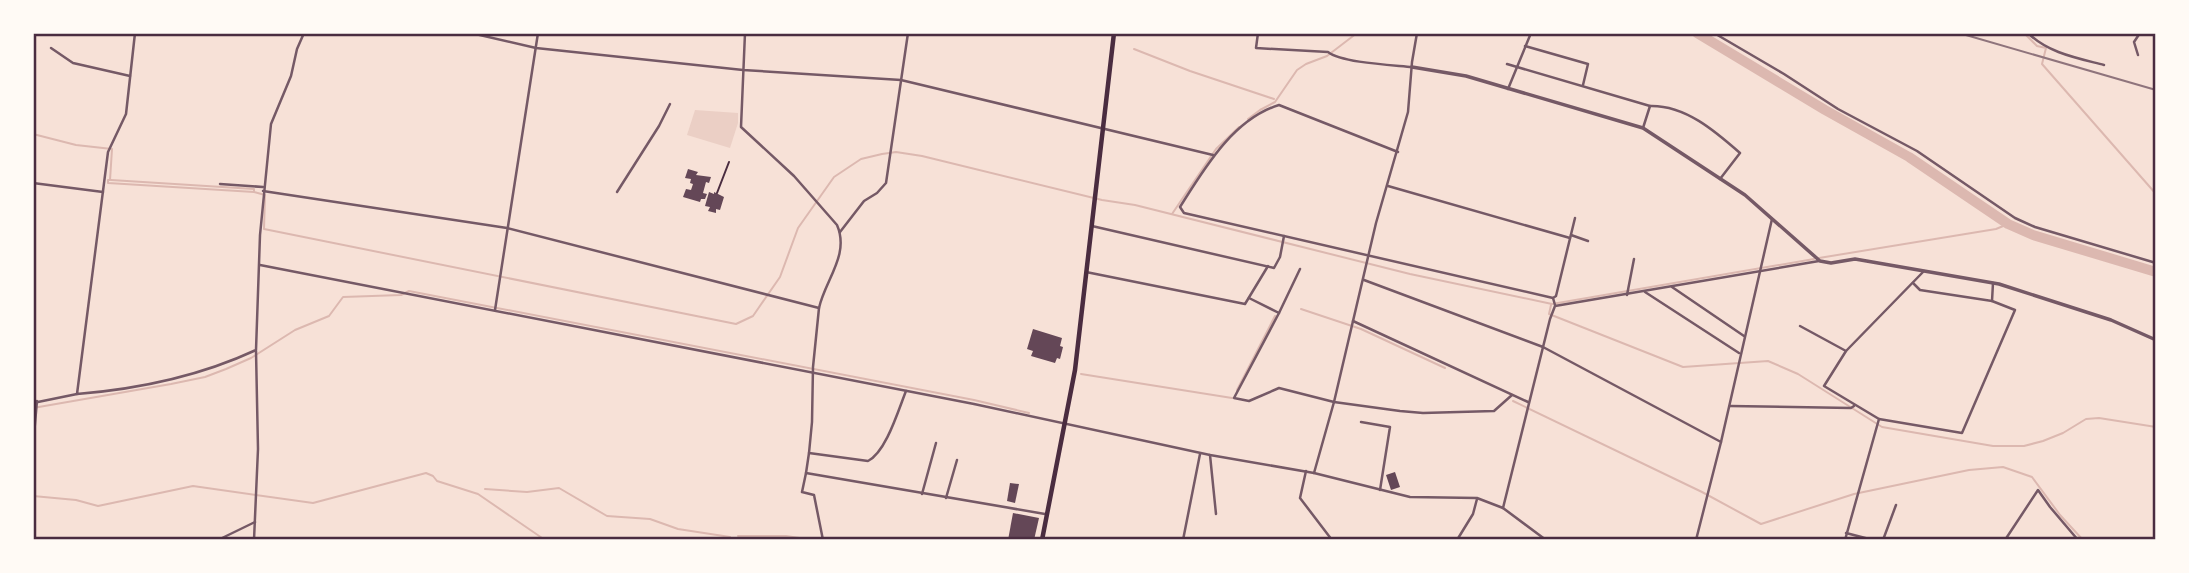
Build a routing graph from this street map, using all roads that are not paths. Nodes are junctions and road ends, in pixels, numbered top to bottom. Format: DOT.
graph roads {
  1 [pos="135,33"];
  2 [pos="304,33"];
  3 [pos="471,33"];
  4 [pos="538,33"];
  5 [pos="746,33"];
  6 [pos="908,33"];
  7 [pos="1114,33"];
  8 [pos="1258,33"];
  9 [pos="1417,33"];
  10 [pos="1531,33"];
  11 [pos="1714,33"];
  12 [pos="2028,33"];
  13 [pos="2140,33"];
  14 [pos="1525,46"];
  15 [pos="51,48"];
  16 [pos="536,48"];
  17 [pos="2138,55"];
  18 [pos="1507,64"];
  19 [pos="2104,65"];
  20 [pos="1516,67"];
  21 [pos="1412,68"];
  22 [pos="743,70"];
  23 [pos="131,76"];
  24 [pos="901,80"];
  25 [pos="1583,86"];
  26 [pos="1508,89"];
  27 [pos="670,104"];
  28 [pos="1650,106"];
  29 [pos="1102,128"];
  30 [pos="1643,128"];
  31 [pos="1398,152"];
  32 [pos="1213,155"];
  33 [pos="1720,179"];
  34 [pos="33,183"];
  35 [pos="220,184"];
  36 [pos="1388,186"];
  37 [pos="263,190"];
  38 [pos="103,192"];
  39 [pos="617,192"];
  40 [pos="1576,218"];
  41 [pos="1772,219"];
  42 [pos="1091,226"];
  43 [pos="507,228"];
  44 [pos="840,232"];
  45 [pos="1284,236"];
  46 [pos="1571,237"];
  47 [pos="1588,241"];
  48 [pos="1369,255"];
  49 [pos="1634,258"];
  50 [pos="1820,261"];
  51 [pos="2156,263"];
  52 [pos="260,265"];
  53 [pos="1268,266"];
  54 [pos="1300,269"];
  55 [pos="1760,271"];
  56 [pos="1924,271"];
  57 [pos="1086,272"];
  58 [pos="1364,280"];
  59 [pos="1993,282"];
  60 [pos="1913,283"];
  61 [pos="1672,287"];
  62 [pos="1645,292"];
  63 [pos="1627,295"];
  64 [pos="1249,298"];
  65 [pos="1553,299"];
  66 [pos="1992,301"];
  67 [pos="1555,306"];
  68 [pos="819,308"];
  69 [pos="495,310"];
  70 [pos="1279,313"];
  71 [pos="1353,321"];
  72 [pos="1800,326"];
  73 [pos="1744,336"];
  74 [pos="2156,340"];
  75 [pos="1543,347"];
  76 [pos="1846,351"];
  77 [pos="257,353"];
  78 [pos="1740,354"];
  79 [pos="813,373"];
  80 [pos="906,391"];
  81 [pos="77,394"];
  82 [pos="1511,394"];
  83 [pos="35,402"];
  84 [pos="1334,402"];
  85 [pos="1528,402"];
  86 [pos="1730,405"];
  87 [pos="1854,406"];
  88 [pos="1879,419"];
  89 [pos="1361,422"];
  90 [pos="1066,423"];
  91 [pos="1721,442"];
  92 [pos="936,443"];
  93 [pos="33,446"];
  94 [pos="1200,452"];
  95 [pos="809,453"];
  96 [pos="1210,455"];
  97 [pos="957,460"];
  98 [pos="1306,471"];
  99 [pos="806,473"];
  100 [pos="1314,473"];
  101 [pos="1380,490"];
  102 [pos="922,494"];
  103 [pos="946,498"];
  104 [pos="1477,498"];
  105 [pos="1896,505"];
  106 [pos="1503,508"];
  107 [pos="1216,514"];
  108 [pos="1047,515"];
  109 [pos="255,522"];
  110 [pos="1846,533"];
  111 [pos="218,540"];
  112 [pos="254,540"];
  113 [pos="823,540"];
  114 [pos="1042,540"];
  115 [pos="1184,540"];
  116 [pos="1332,540"];
  117 [pos="1457,540"];
  118 [pos="1546,540"];
  119 [pos="1696,540"];
  120 [pos="1845,540"];
  121 [pos="1873,540"];
  122 [pos="1883,540"];
  123 [pos="2005,540"];
  124 [pos="2078,540"];
  1 -- 23 [label="street"];
  2 -- 37 [label="street"];
  3 -- 16 [label="street"];
  4 -- 16 [label="street"];
  5 -- 22 [label="street"];
  6 -- 24 [label="street"];
  7 -- 29 [label="main road"];
  8 -- 21 [label="street"];
  9 -- 21 [label="street"];
  10 -- 14 [label="street"];
  11 -- 51 [label="street"];
  12 -- 19 [label="street"];
  13 -- 17 [label="street"];
  14 -- 20 [label="street"];
  14 -- 25 [label="street"];
  15 -- 23 [label="street"];
  16 -- 22 [label="street"];
  16 -- 43 [label="street"];
  18 -- 20 [label="street"];
  20 -- 25 [label="street"];
  20 -- 26 [label="street"];
  21 -- 26 [label="street"];
  21 -- 31 [label="street"];
  22 -- 24 [label="street"];
  22 -- 44 [label="street"];
  23 -- 38 [label="street"];
  24 -- 29 [label="street"];
  24 -- 44 [label="street"];
  25 -- 28 [label="street"];
  26 -- 30 [label="street"];
  27 -- 39 [label="street"];
  28 -- 30 [label="street"];
  28 -- 33 [label="street"];
  29 -- 32 [label="street"];
  29 -- 42 [label="main road"];
  30 -- 33 [label="street"];
  31 -- 32 [label="street"];
  31 -- 36 [label="street"];
  32 -- 45 [label="street"];
  33 -- 41 [label="street"];
  34 -- 38 [label="street"];
  35 -- 37 [label="street"];
  36 -- 46 [label="street"];
  36 -- 48 [label="street"];
  37 -- 43 [label="street"];
  37 -- 52 [label="street"];
  38 -- 81 [label="street"];
  40 -- 46 [label="street"];
  41 -- 50 [label="street"];
  41 -- 55 [label="street"];
  42 -- 53 [label="street"];
  42 -- 57 [label="main road"];
  43 -- 68 [label="street"];
  43 -- 69 [label="street"];
  44 -- 68 [label="street"];
  45 -- 48 [label="street"];
  45 -- 53 [label="street"];
  46 -- 47 [label="street"];
  46 -- 65 [label="street"];
  48 -- 58 [label="street"];
  48 -- 65 [label="street"];
  49 -- 63 [label="street"];
  50 -- 55 [label="street"];
  50 -- 56 [label="street"];
  52 -- 69 [label="street"];
  52 -- 77 [label="street"];
  53 -- 64 [label="street"];
  54 -- 70 [label="street"];
  55 -- 61 [label="street"];
  55 -- 73 [label="street"];
  56 -- 59 [label="street"];
  56 -- 60 [label="street"];
  57 -- 64 [label="street"];
  57 -- 90 [label="main road"];
  58 -- 71 [label="street"];
  58 -- 75 [label="street"];
  59 -- 66 [label="street"];
  59 -- 74 [label="street"];
  60 -- 66 [label="street"];
  60 -- 76 [label="street"];
  61 -- 62 [label="street"];
  61 -- 73 [label="street"];
  62 -- 63 [label="street"];
  62 -- 78 [label="street"];
  63 -- 67 [label="street"];
  64 -- 70 [label="street"];
  65 -- 67 [label="street"];
  66 -- 88 [label="street"];
  67 -- 75 [label="street"];
  68 -- 79 [label="street"];
  69 -- 79 [label="street"];
  70 -- 84 [label="street"];
  71 -- 82 [label="street"];
  71 -- 84 [label="street"];
  72 -- 76 [label="street"];
  73 -- 78 [label="street"];
  75 -- 85 [label="street"];
  75 -- 91 [label="street"];
  76 -- 87 [label="street"];
  77 -- 81 [label="street"];
  77 -- 109 [label="street"];
  78 -- 86 [label="street"];
  79 -- 80 [label="street"];
  79 -- 95 [label="street"];
  80 -- 90 [label="street"];
  80 -- 95 [label="street"];
  81 -- 83 [label="street"];
  82 -- 84 [label="street"];
  82 -- 85 [label="street"];
  83 -- 93 [label="street"];
  84 -- 100 [label="street"];
  85 -- 106 [label="street"];
  86 -- 87 [label="street"];
  86 -- 91 [label="street"];
  87 -- 88 [label="street"];
  88 -- 110 [label="street"];
  89 -- 101 [label="street"];
  90 -- 94 [label="street"];
  90 -- 108 [label="main road"];
  91 -- 119 [label="street"];
  92 -- 102 [label="street"];
  94 -- 96 [label="street"];
  94 -- 115 [label="street"];
  95 -- 99 [label="street"];
  96 -- 98 [label="street"];
  96 -- 107 [label="street"];
  97 -- 103 [label="street"];
  98 -- 100 [label="street"];
  98 -- 116 [label="street"];
  99 -- 102 [label="street"];
  99 -- 113 [label="street"];
  100 -- 101 [label="street"];
  101 -- 104 [label="street"];
  102 -- 103 [label="street"];
  103 -- 108 [label="street"];
  104 -- 106 [label="street"];
  104 -- 117 [label="street"];
  105 -- 122 [label="street"];
  106 -- 118 [label="street"];
  108 -- 114 [label="main road"];
  109 -- 111 [label="street"];
  109 -- 112 [label="street"];
  110 -- 120 [label="street"];
  110 -- 121 [label="street"];
  123 -- 124 [label="street"];
}
